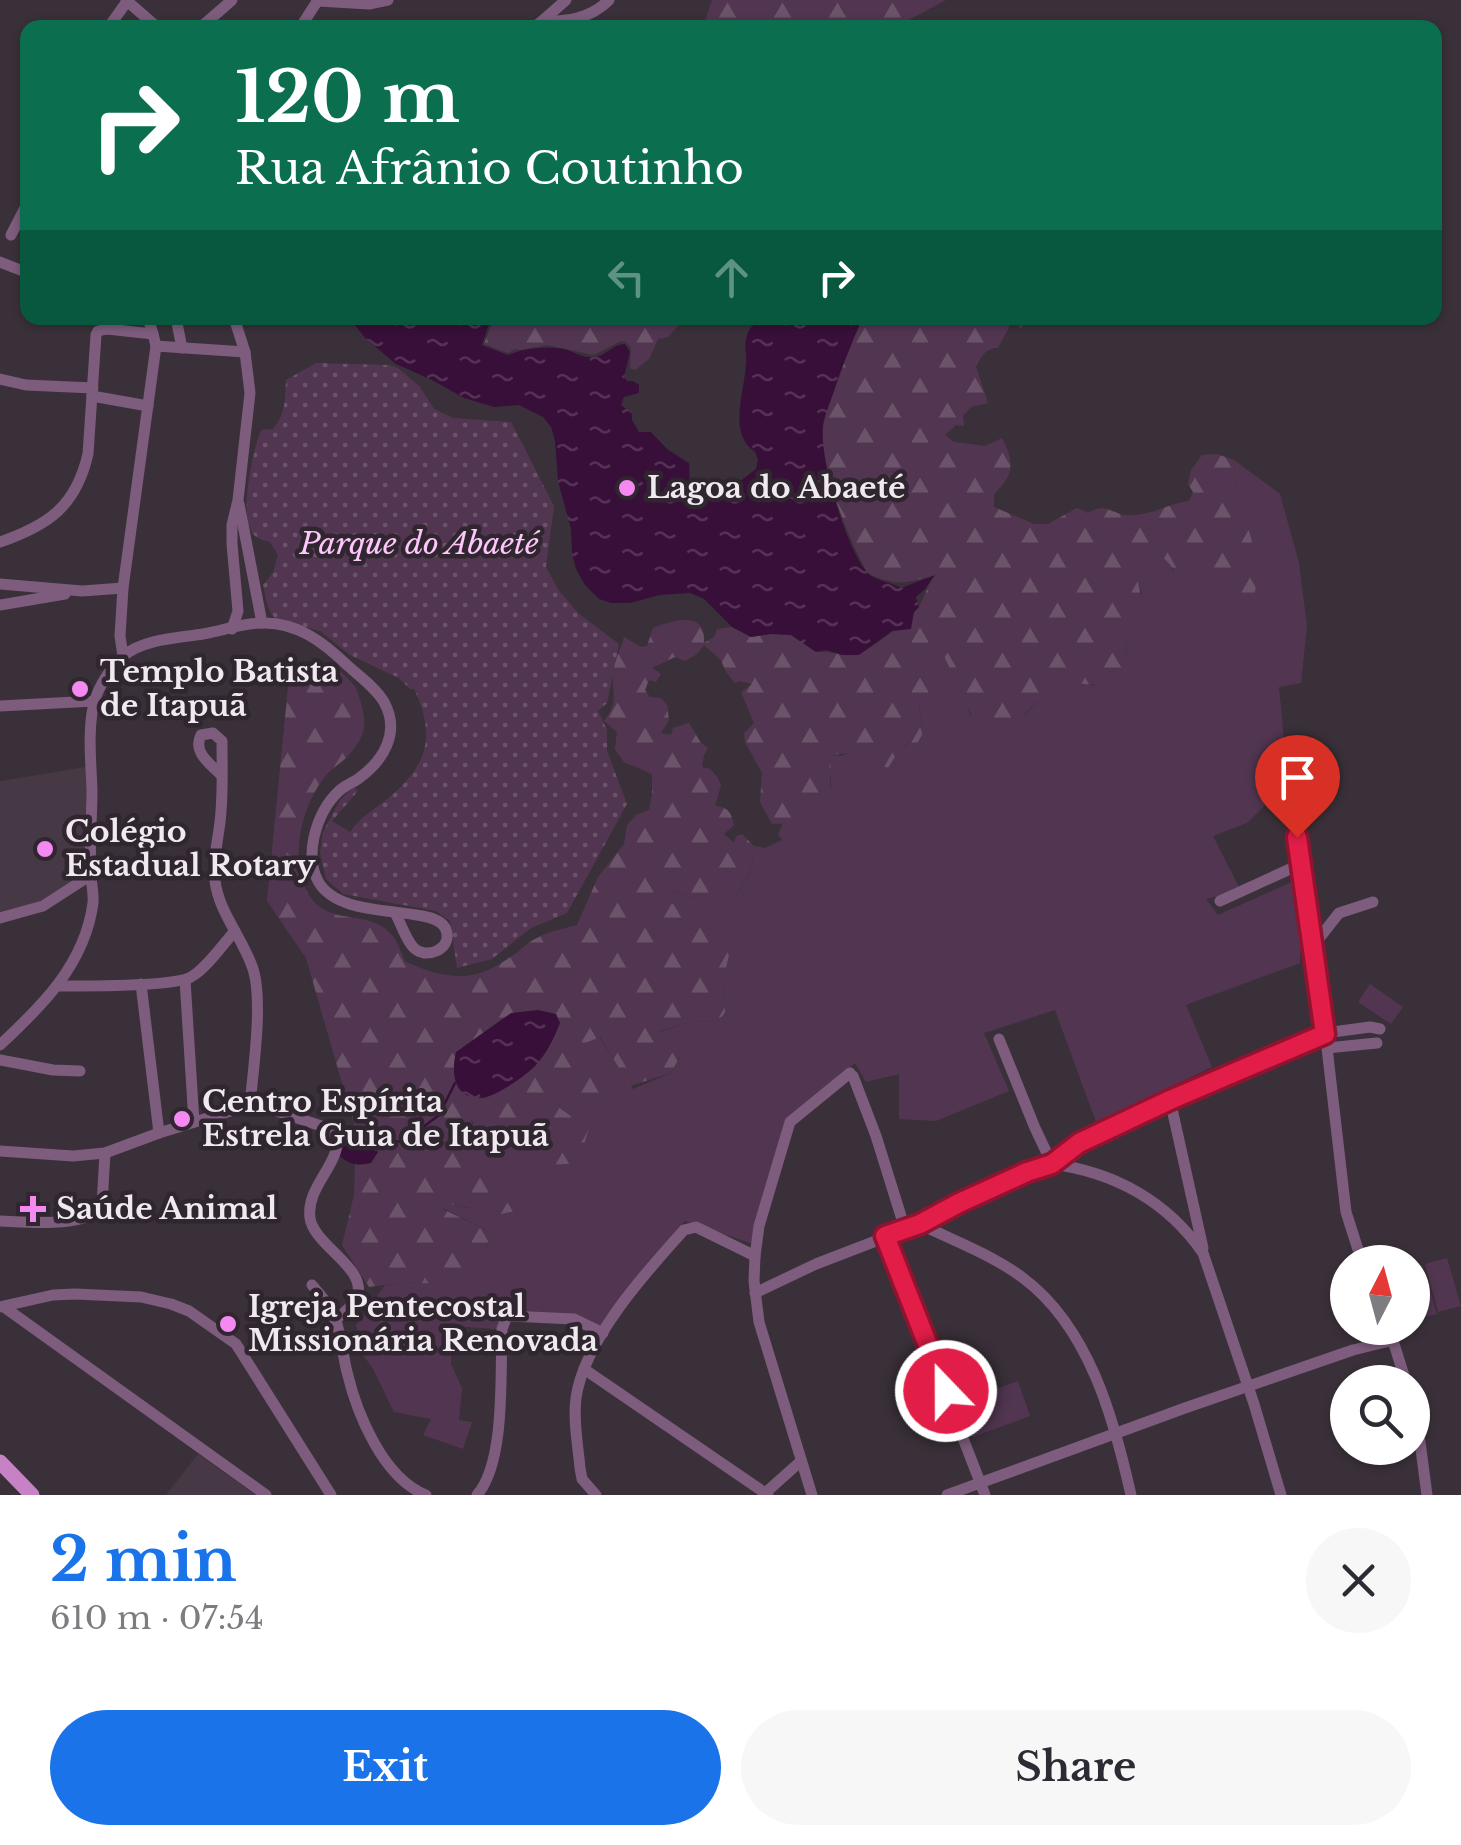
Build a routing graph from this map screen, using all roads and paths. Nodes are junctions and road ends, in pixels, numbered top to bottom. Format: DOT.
graph roads {
  1 [pos="126,0"];
  2 [pos="232,0"];
  3 [pos="388,0"];
  4 [pos="566,0"];
  5 [pos="318,1"];
  6 [pos="583,2"];
  7 [pos="604,4"];
  8 [pos="149,20"];
  9 [pos="209,20"];
  10 [pos="543,20"];
  11 [pos="568,20"];
  12 [pos="20,218"];
  13 [pos="11,236"];
  14 [pos="150,325"];
  15 [pos="177,325"];
  16 [pos="236,325"];
  17 [pos="155,340"];
  18 [pos="182,348"];
  19 [pos="245,352"];
  20 [pos="0,379"];
  21 [pos="93,392"];
  22 [pos="148,406"];
  23 [pos="238,500"];
  24 [pos="248,540"];
  25 [pos="0,542"];
  26 [pos="232,544"];
  27 [pos="0,584"];
  28 [pos="123,588"];
  29 [pos="82,591"];
  30 [pos="0,604"];
  31 [pos="234,623"];
  32 [pos="262,623"];
  33 [pos="123,656"];
  34 [pos="94,701"];
  35 [pos="0,706"];
  36 [pos="222,776"];
  37 [pos="1288,782"];
  38 [pos="1301,864"];
  39 [pos="91,875"];
  40 [pos="1220,901"];
  41 [pos="395,914"];
  42 [pos="0,918"];
  43 [pos="235,931"];
  44 [pos="1312,940"];
  45 [pos="185,980"];
  46 [pos="141,984"];
  47 [pos="57,986"];
  48 [pos="1325,1034"];
  49 [pos="999,1039"];
  50 [pos="0,1045"];
  51 [pos="1327,1048"];
  52 [pos="0,1060"];
  53 [pos="80,1072"];
  54 [pos="1170,1100"];
  55 [pos="250,1106"];
  56 [pos="194,1122"];
  57 [pos="159,1134"];
  58 [pos="0,1151"];
  59 [pos="106,1153"];
  60 [pos="1052,1164"];
  61 [pos="0,1221"];
  62 [pos="920,1224"];
  63 [pos="905,1229"];
  64 [pos="885,1236"];
  65 [pos="1357,1245"];
  66 [pos="1204,1253"];
  67 [pos="755,1256"];
  68 [pos="312,1285"];
  69 [pos="754,1294"];
  70 [pos="2,1307"];
  71 [pos="336,1320"];
  72 [pos="603,1333"];
  73 [pos="1366,1345"];
  74 [pos="584,1370"];
  75 [pos="1249,1387"];
  76 [pos="1116,1433"];
  77 [pos="0,1462"];
  78 [pos="801,1462"];
  79 [pos="1423,1465"];
  80 [pos="984,1489"];
  81 [pos="417,1494"];
  82 [pos="765,1494"];
  83 [pos="32,1495"];
  84 [pos="266,1495"];
  85 [pos="331,1495"];
  86 [pos="477,1495"];
  87 [pos="596,1495"];
  88 [pos="812,1495"];
  89 [pos="947,1495"];
  90 [pos="1131,1495"];
  91 [pos="1280,1495"];
  92 [pos="1426,1495"];
  1 -- 8 [label="street"];
  2 -- 9 [label="street"];
  3 -- 5 [label="street"];
  4 -- 10 [label="street"];
  6 -- 7 [label="street"];
  7 -- 11 [label="street"];
  12 -- 13 [label="street"];
  14 -- 17 [label="street"];
  15 -- 18 [label="street"];
  16 -- 19 [label="street"];
  17 -- 18 [label="street"];
  17 -- 21 [label="street"];
  17 -- 22 [label="street"];
  18 -- 19 [label="street"];
  19 -- 23 [label="street"];
  20 -- 21 [label="street"];
  21 -- 22 [label="street"];
  21 -- 25 [label="street"];
  22 -- 28 [label="street"];
  23 -- 24 [label="street"];
  23 -- 26 [label="street"];
  24 -- 26 [label="street"];
  24 -- 32 [label="street"];
  26 -- 31 [label="street"];
  27 -- 29 [label="street"];
  28 -- 29 [label="street"];
  28 -- 33 [label="street"];
  29 -- 30 [label="street"];
  31 -- 32 [label="street"];
  31 -- 33 [label="street"];
  32 -- 41 [label="street"];
  33 -- 34 [label="street"];
  34 -- 35 [label="street"];
  34 -- 39 [label="street"];
  36 -- 43 [label="street"];
  37 -- 38 [label="street"];
  38 -- 40 [label="street"];
  38 -- 44 [label="street"];
  39 -- 42 [label="street"];
  39 -- 47 [label="street"];
  41 -- 41 [label="street"];
  43 -- 45 [label="street"];
  43 -- 55 [label="street"];
  44 -- 44 [label="street"];
  44 -- 48 [label="street"];
  45 -- 46 [label="street"];
  45 -- 56 [label="street"];
  46 -- 47 [label="street"];
  46 -- 57 [label="street"];
  47 -- 50 [label="street"];
  48 -- 51 [label="street"];
  48 -- 51 [label="street"];
  48 -- 54 [label="street"];
  49 -- 60 [label="street"];
  51 -- 65 [label="street"];
  52 -- 53 [label="street"];
  54 -- 60 [label="street"];
  54 -- 66 [label="street"];
  55 -- 56 [label="street"];
  55 -- 71 [label="street"];
  56 -- 57 [label="street"];
  57 -- 59 [label="street"];
  58 -- 59 [label="street"];
  59 -- 61 [label="street"];
  60 -- 62 [label="street"];
  60 -- 66 [label="street"];
  62 -- 63 [label="street"];
  62 -- 76 [label="street"];
  63 -- 64 [label="street"];
  63 -- 67 [label="street"];
  64 -- 69 [label="street"];
  64 -- 80 [label="street"];
  66 -- 75 [label="street"];
  67 -- 69 [label="street"];
  67 -- 72 [label="street"];
  68 -- 71 [label="street"];
  69 -- 78 [label="street"];
  70 -- 84 [label="street"];
  70 -- 85 [label="street"];
  71 -- 81 [label="street"];
  72 -- 74 [label="street"];
  72 -- 86 [label="street"];
  73 -- 75 [label="street"];
  74 -- 82 [label="street"];
  74 -- 87 [label="street"];
  75 -- 76 [label="street"];
  75 -- 91 [label="street"];
  76 -- 80 [label="street"];
  76 -- 90 [label="street"];
  77 -- 83 [label="main road"];
  78 -- 82 [label="street"];
  78 -- 88 [label="street"];
  79 -- 92 [label="street"];
  80 -- 89 [label="street"];
}
